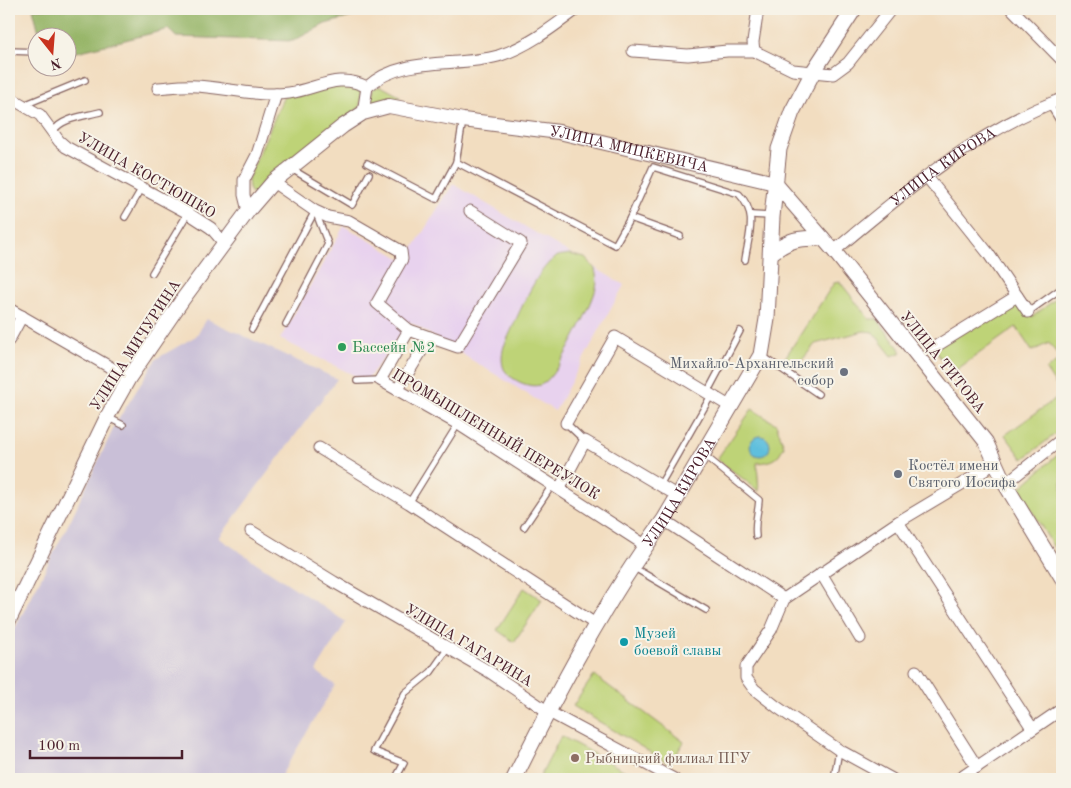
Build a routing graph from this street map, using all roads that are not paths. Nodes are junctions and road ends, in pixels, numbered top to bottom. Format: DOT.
graph roads {
  1 [pos="577,9"];
  2 [pos="758,9"];
  3 [pos="854,9"];
  4 [pos="891,9"];
  5 [pos="1012,9"];
  6 [pos="9,51"];
  7 [pos="633,51"];
  8 [pos="754,51"];
  9 [pos="28,52"];
  10 [pos="1062,60"];
  11 [pos="813,72"];
  12 [pos="85,80"];
  13 [pos="367,87"];
  14 [pos="158,88"];
  15 [pos="276,94"];
  16 [pos="9,97"];
  17 [pos="1062,99"];
  18 [pos="1049,104"];
  19 [pos="24,105"];
  20 [pos="100,112"];
  21 [pos="363,113"];
  22 [pos="463,120"];
  23 [pos="1062,125"];
  24 [pos="53,132"];
  25 [pos="456,162"];
  26 [pos="367,163"];
  27 [pos="290,168"];
  28 [pos="369,174"];
  29 [pos="927,177"];
  30 [pos="273,182"];
  31 [pos="775,183"];
  32 [pos="142,188"];
  33 [pos="248,211"];
  34 [pos="316,211"];
  35 [pos="470,211"];
  36 [pos="188,213"];
  37 [pos="752,215"];
  38 [pos="125,217"];
  39 [pos="772,217"];
  40 [pos="630,218"];
  41 [pos="680,236"];
  42 [pos="822,238"];
  43 [pos="224,243"];
  44 [pos="834,251"];
  45 [pos="771,253"];
  46 [pos="745,260"];
  47 [pos="152,273"];
  48 [pos="1062,288"];
  49 [pos="1017,296"];
  50 [pos="9,309"];
  51 [pos="1028,312"];
  52 [pos="22,316"];
  53 [pos="286,324"];
  54 [pos="252,329"];
  55 [pos="409,330"];
  56 [pos="740,330"];
  57 [pos="430,337"];
  58 [pos="9,340"];
  59 [pos="933,348"];
  60 [pos="761,356"];
  61 [pos="130,378"];
  62 [pos="380,380"];
  63 [pos="357,381"];
  64 [pos="398,389"];
  65 [pos="710,393"];
  66 [pos="818,394"];
  67 [pos="731,407"];
  68 [pos="107,417"];
  69 [pos="566,423"];
  70 [pos="458,424"];
  71 [pos="123,425"];
  72 [pos="1062,439"];
  73 [pos="585,441"];
  74 [pos="319,448"];
  75 [pos="703,454"];
  76 [pos="995,459"];
  77 [pos="1005,484"];
  78 [pos="660,485"];
  79 [pos="556,486"];
  80 [pos="678,496"];
  81 [pos="409,503"];
  82 [pos="664,520"];
  83 [pos="898,522"];
  84 [pos="524,527"];
  85 [pos="251,531"];
  86 [pos="756,536"];
  87 [pos="645,546"];
  88 [pos="633,567"];
  89 [pos="821,573"];
  90 [pos="1062,578"];
  91 [pos="784,599"];
  92 [pos="706,610"];
  93 [pos="9,620"];
  94 [pos="597,625"];
  95 [pos="860,638"];
  96 [pos="448,648"];
  97 [pos="916,671"];
  98 [pos="1062,708"];
  99 [pos="547,711"];
  100 [pos="1032,728"];
  101 [pos="839,750"];
  102 [pos="977,767"];
  103 [pos="399,779"];
  104 [pos="514,779"];
  105 [pos="674,779"];
  106 [pos="834,779"];
  107 [pos="892,779"];
  108 [pos="959,779"];
  1 -- 13 [label="street"];
  2 -- 8 [label="street"];
  3 -- 11 [label="main road"];
  4 -- 11 [label="street"];
  5 -- 10 [label="street"];
  6 -- 9 [label="lane"];
  7 -- 8 [label="street"];
  8 -- 11 [label="street"];
  11 -- 31 [label="main road"];
  12 -- 19 [label="lane"];
  13 -- 15 [label="street"];
  13 -- 21 [label="street"];
  14 -- 15 [label="street"];
  15 -- 33 [label="street"];
  16 -- 19 [label="street, УЛИЦА КОСТЮШКО"];
  17 -- 18 [label="street, УЛИЦА КИРОВА"];
  18 -- 23 [label="lane"];
  18 -- 29 [label="street, УЛИЦА КИРОВА"];
  19 -- 24 [label="street, УЛИЦА КОСТЮШКО"];
  20 -- 24 [label="lane"];
  21 -- 22 [label="street, УЛИЦА МИЦКЕВИЧА"];
  21 -- 27 [label="street, УЛИЦА МИЦКЕВИЧА"];
  22 -- 25 [label="lane"];
  22 -- 31 [label="street, УЛИЦА МИЦКЕВИЧА"];
  24 -- 32 [label="street, УЛИЦА КОСТЮШКО"];
  25 -- 26 [label="lane"];
  25 -- 40 [label="lane"];
  27 -- 28 [label="lane"];
  27 -- 30 [label="street, УЛИЦА МИЦКЕВИЧА"];
  29 -- 44 [label="street, УЛИЦА КИРОВА"];
  29 -- 49 [label="street"];
  30 -- 33 [label="street, УЛИЦА МИЧУРИНА"];
  30 -- 34 [label="street"];
  31 -- 39 [label="main road, УЛИЦА КИРОВА"];
  31 -- 42 [label="street, УЛИЦА ТИТОВА"];
  32 -- 36 [label="street, УЛИЦА КОСТЮШКО"];
  32 -- 38 [label="lane"];
  33 -- 43 [label="street, УЛИЦА МИЧУРИНА"];
  34 -- 53 [label="lane"];
  34 -- 54 [label="lane"];
  34 -- 55 [label="street"];
  35 -- 57 [label="street"];
  36 -- 43 [label="street, УЛИЦА КОСТЮШКО"];
  36 -- 47 [label="lane"];
  37 -- 39 [label="lane"];
  37 -- 40 [label="lane"];
  37 -- 46 [label="lane"];
  39 -- 45 [label="main road, УЛИЦА КИРОВА"];
  40 -- 41 [label="lane"];
  42 -- 44 [label="street, УЛИЦА ТИТОВА"];
  42 -- 45 [label="main road"];
  43 -- 61 [label="street, УЛИЦА МИЧУРИНА"];
  44 -- 76 [label="street, УЛИЦА ТИТОВА"];
  45 -- 60 [label="main road, УЛИЦА КИРОВА"];
  48 -- 51 [label="lane"];
  49 -- 51 [label="street"];
  49 -- 59 [label="street"];
  50 -- 52 [label="street"];
  52 -- 58 [label="street"];
  52 -- 61 [label="street"];
  55 -- 57 [label="street"];
  55 -- 62 [label="street, ПРОМЫШЛЕННЫЙ ПЕРЕУЛОК"];
  56 -- 65 [label="lane"];
  57 -- 64 [label="street"];
  60 -- 66 [label="lane"];
  60 -- 67 [label="main road, УЛИЦА КИРОВА"];
  61 -- 68 [label="street, УЛИЦА МИЧУРИНА"];
  62 -- 63 [label="lane"];
  62 -- 64 [label="street, ПРОМЫШЛЕННЫЙ ПЕРЕУЛОК"];
  64 -- 70 [label="street, ПРОМЫШЛЕННЫЙ ПЕРЕУЛОК"];
  65 -- 67 [label="street"];
  65 -- 69 [label="street"];
  65 -- 78 [label="lane"];
  67 -- 75 [label="main road, УЛИЦА КИРОВА"];
  68 -- 71 [label="lane"];
  68 -- 93 [label="street, УЛИЦА МИЧУРИНА"];
  69 -- 73 [label="lane"];
  70 -- 79 [label="street, ПРОМЫШЛЕННЫЙ ПЕРЕУЛОК"];
  70 -- 81 [label="lane"];
  72 -- 77 [label="street"];
  73 -- 78 [label="street"];
  73 -- 79 [label="street"];
  74 -- 81 [label="street"];
  75 -- 80 [label="main road, УЛИЦА КИРОВА"];
  75 -- 86 [label="lane"];
  76 -- 77 [label="street, УЛИЦА ТИТОВА"];
  76 -- 83 [label="street"];
  77 -- 90 [label="street, УЛИЦА ТИТОВА"];
  78 -- 80 [label="street"];
  79 -- 84 [label="lane"];
  79 -- 87 [label="street, ПРОМЫШЛЕННЫЙ ПЕРЕУЛОК"];
  80 -- 82 [label="main road, УЛИЦА КИРОВА"];
  81 -- 94 [label="street"];
  82 -- 87 [label="main road, УЛИЦА КИРОВА"];
  82 -- 91 [label="street"];
  83 -- 89 [label="street"];
  83 -- 100 [label="street"];
  85 -- 96 [label="street, УЛИЦА ГАГАРИНА"];
  87 -- 88 [label="main road, УЛИЦА КИРОВА"];
  88 -- 92 [label="lane"];
  88 -- 94 [label="main road, УЛИЦА КИРОВА"];
  89 -- 91 [label="street"];
  89 -- 95 [label="street"];
  91 -- 101 [label="street"];
  94 -- 99 [label="main road, УЛИЦА КИРОВА"];
  96 -- 99 [label="street, УЛИЦА ГАГАРИНА"];
  96 -- 103 [label="lane"];
  97 -- 102 [label="street"];
  98 -- 100 [label="street"];
  99 -- 104 [label="main road, УЛИЦА КИРОВА"];
  99 -- 105 [label="street, УЛИЦА ГАГАРИНА"];
  100 -- 102 [label="street"];
  101 -- 106 [label="lane"];
  101 -- 107 [label="street"];
  102 -- 108 [label="street"];
}
